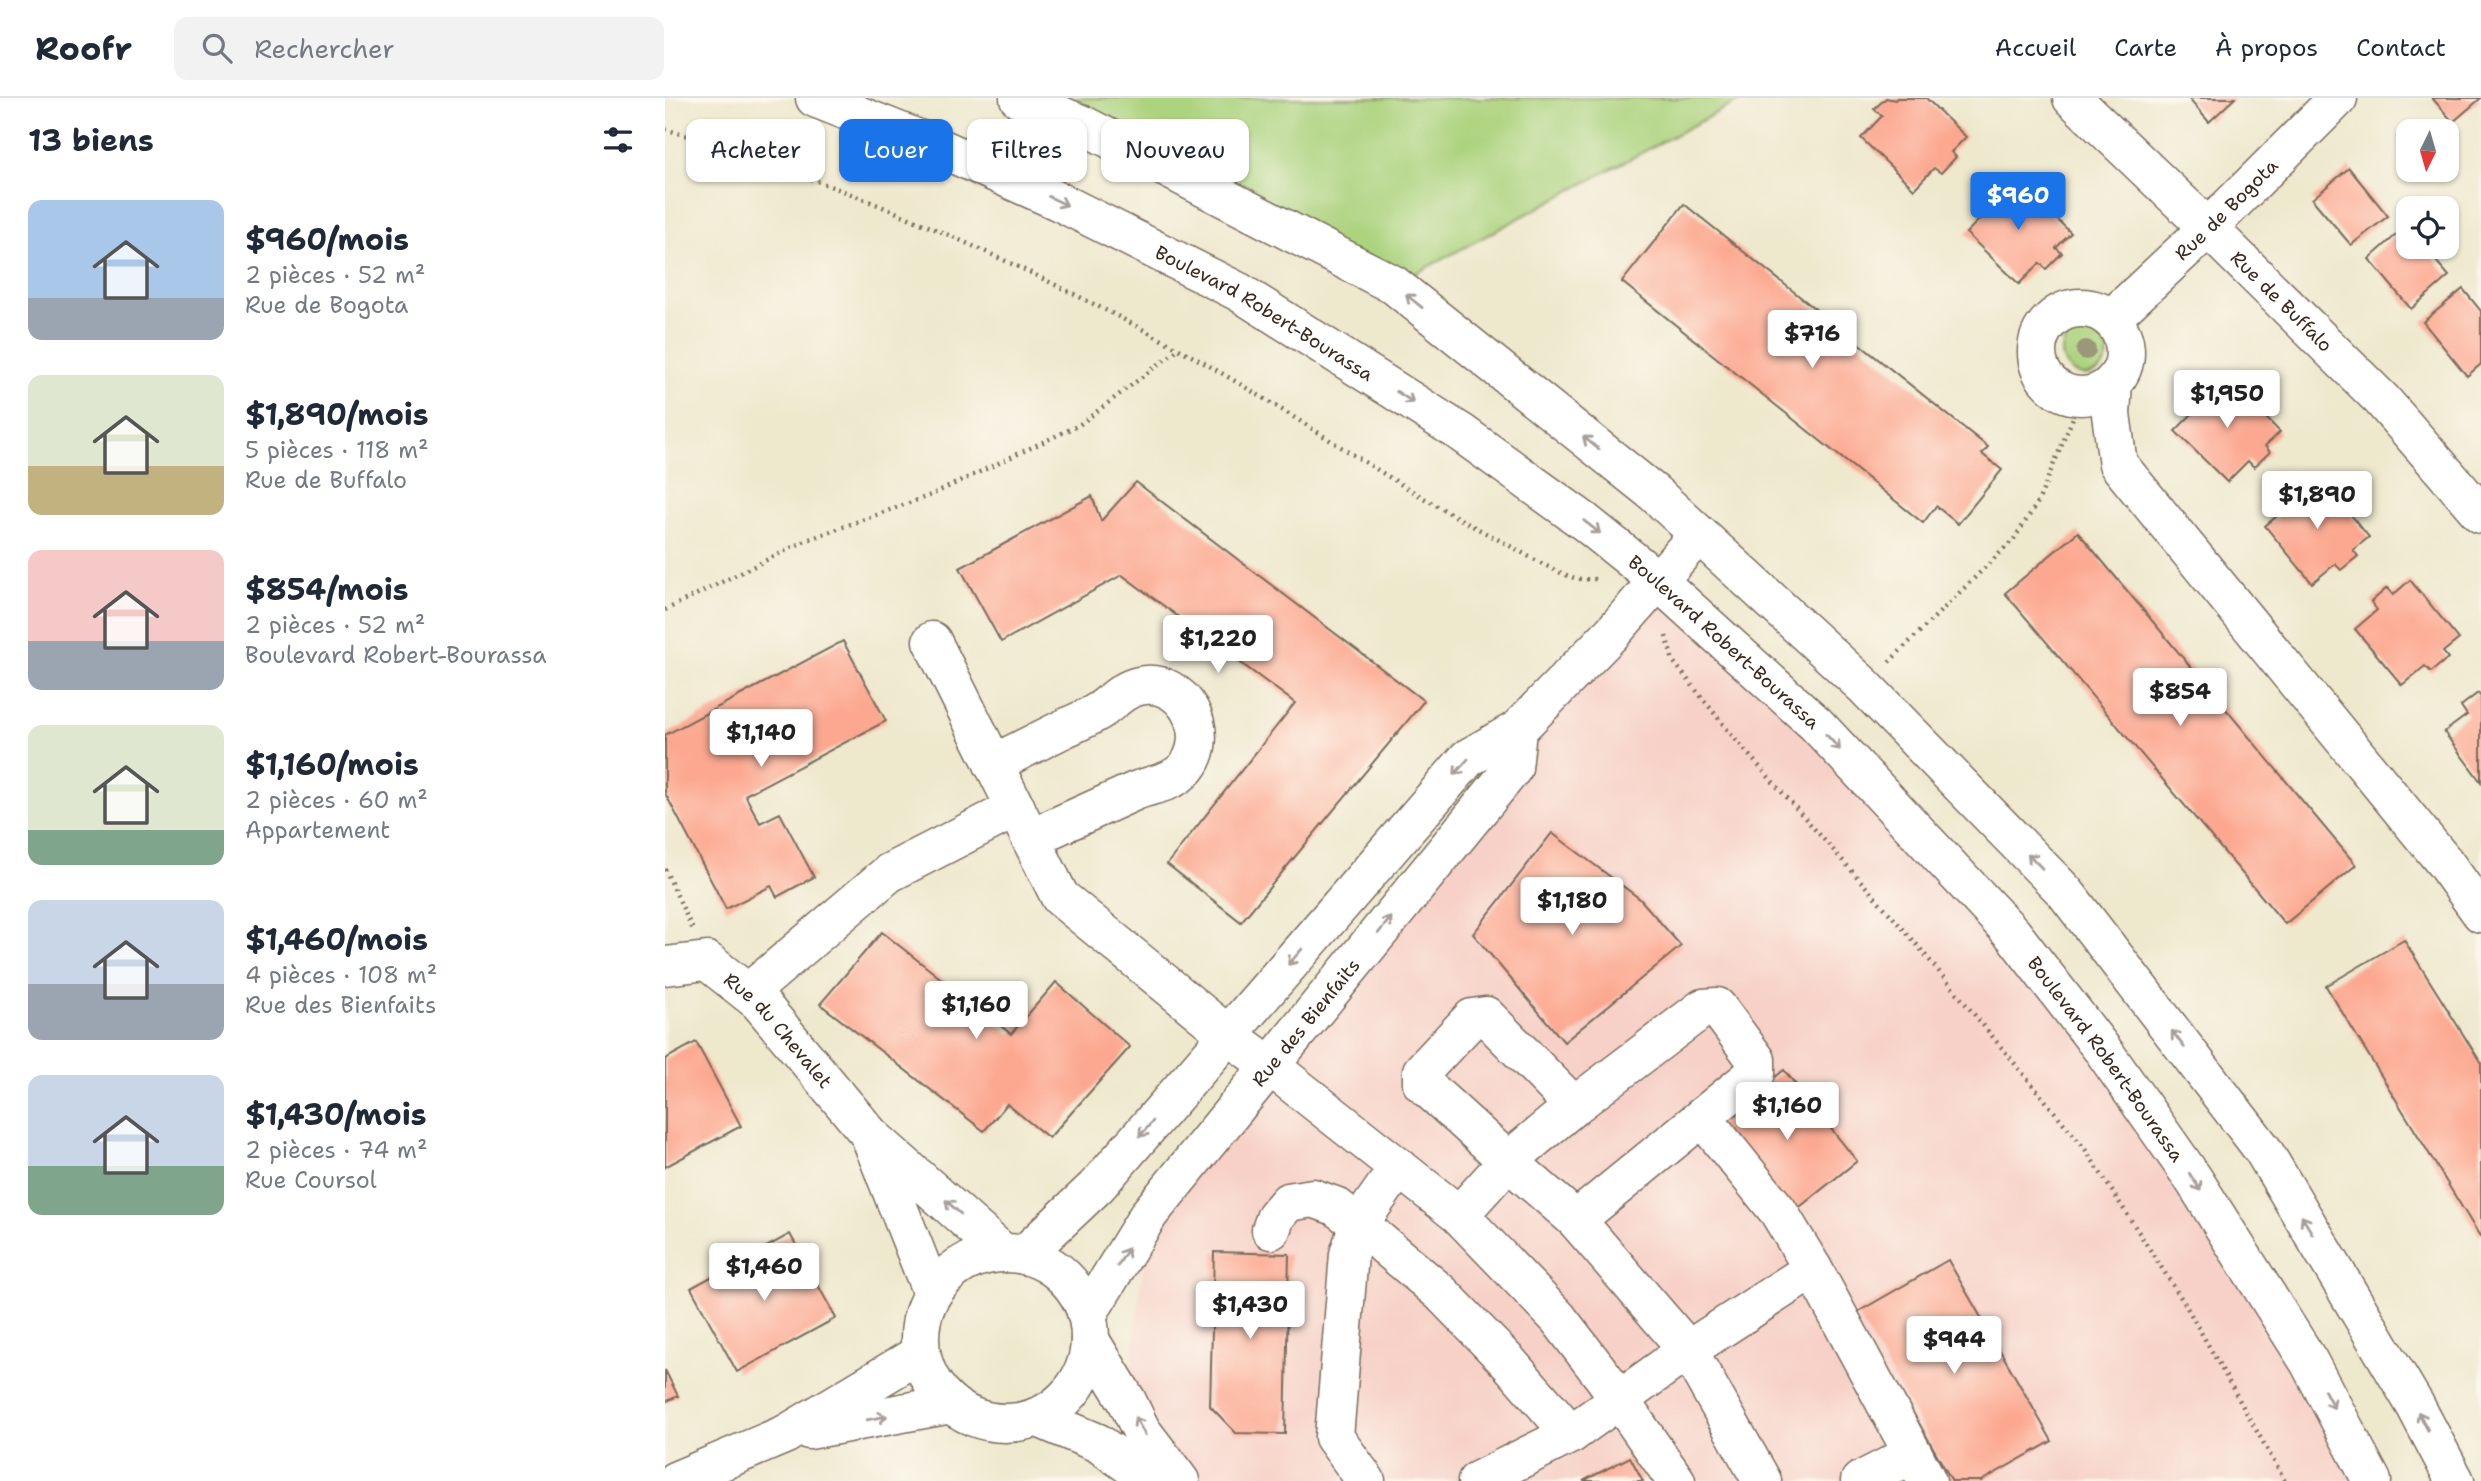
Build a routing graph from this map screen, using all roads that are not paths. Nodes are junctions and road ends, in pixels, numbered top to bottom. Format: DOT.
graph roads {
  1 [pos="815,98"];
  2 [pos="1019,98"];
  3 [pos="2072,98"];
  4 [pos="2339,98"];
  5 [pos="2208,228"];
  6 [pos="2111,320"];
  7 [pos="2097,389"];
  8 [pos="2481,514"];
  9 [pos="1698,536"];
  10 [pos="1657,580"];
  11 [pos="932,641"];
  12 [pos="1517,730"];
  13 [pos="993,764"];
  14 [pos="1023,823"];
  15 [pos="2481,913"];
  16 [pos="665,966"];
  17 [pos="748,993"];
  18 [pos="1228,1035"];
  19 [pos="1270,1066"];
  20 [pos="1574,1106"];
  21 [pos="1702,1117"];
  22 [pos="870,1135"];
  23 [pos="1508,1161"];
  24 [pos="1399,1167"];
  25 [pos="1459,1215"];
  26 [pos="1576,1220"];
  27 [pos="1359,1224"];
  28 [pos="1271,1230"];
  29 [pos="1014,1254"];
  30 [pos="1813,1269"];
  31 [pos="932,1293"];
  32 [pos="1089,1327"];
  33 [pos="1688,1350"];
  34 [pos="921,1353"];
  35 [pos="1619,1398"];
  36 [pos="951,1404"];
  37 [pos="1036,1417"];
  38 [pos="786,1434"];
  39 [pos="1570,1434"];
  40 [pos="1920,1468"];
  41 [pos="675,1481"];
  42 [pos="1152,1481"];
  43 [pos="1181,1481"];
  44 [pos="1366,1481"];
  45 [pos="1477,1481"];
  46 [pos="1677,1481"];
  47 [pos="1762,1481"];
  48 [pos="1860,1481"];
  49 [pos="2372,1481"];
  50 [pos="2455,1481"];
  1 -- 10 [label="main road, Boulevard Robert-Bourassa, one-way"];
  9 -- 2 [label="main road, one-way"];
  3 -- 5 [label="main road, Rue de Buffalo"];
  4 -- 5 [label="main road, Rue de Bogota"];
  5 -- 6 [label="main road, Rue de Bogota"];
  5 -- 8 [label="main road, Rue de Buffalo"];
  6 -- 7 [label="main road"];
  6 -- 7 [label="main road"];
  7 -- 15 [label="main road"];
  9 -- 10 [label="main road"];
  50 -- 9 [label="main road, one-way"];
  10 -- 12 [label="main road"];
  10 -- 49 [label="main road, Boulevard Robert-Bourassa, one-way"];
  11 -- 13 [label="main road"];
  12 -- 18 [label="main road, one-way"];
  19 -- 12 [label="main road, Rue des Bienfaits, one-way"];
  13 -- 14 [label="main road"];
  13 -- 14 [label="main road"];
  14 -- 17 [label="main road"];
  14 -- 18 [label="main road"];
  16 -- 17 [label="main road, Rue du Chevalet"];
  17 -- 22 [label="main road, Rue du Chevalet"];
  18 -- 19 [label="main road"];
  18 -- 29 [label="main road, one-way"];
  19 -- 24 [label="main road"];
  32 -- 19 [label="main road, Rue des Bienfaits, one-way"];
  20 -- 21 [label="main road"];
  20 -- 23 [label="main road"];
  20 -- 23 [label="main road"];
  21 -- 26 [label="main road"];
  21 -- 30 [label="main road"];
  29 -- 22 [label="main road, Rue du Chevalet, one-way"];
  22 -- 31 [label="main road, Rue du Chevalet"];
  23 -- 25 [label="main road"];
  23 -- 26 [label="main road"];
  24 -- 25 [label="main road"];
  24 -- 27 [label="main road"];
  25 -- 35 [label="main road"];
  26 -- 33 [label="main road"];
  27 -- 28 [label="main road"];
  27 -- 39 [label="main road"];
  27 -- 44 [label="main road"];
  29 -- 31 [label="main road"];
  29 -- 32 [label="main road"];
  30 -- 33 [label="main road"];
  30 -- 40 [label="main road"];
  31 -- 34 [label="main road"];
  32 -- 37 [label="main road"];
  43 -- 32 [label="main road, one-way"];
  33 -- 35 [label="main road"];
  33 -- 47 [label="main road"];
  34 -- 36 [label="main road"];
  34 -- 38 [label="main road"];
  35 -- 39 [label="main road"];
  35 -- 46 [label="main road"];
  36 -- 37 [label="main road"];
  38 -- 36 [label="main road, one-way"];
  37 -- 42 [label="main road"];
  38 -- 41 [label="main road"];
  39 -- 45 [label="main road"];
  40 -- 48 [label="main road"];
}
